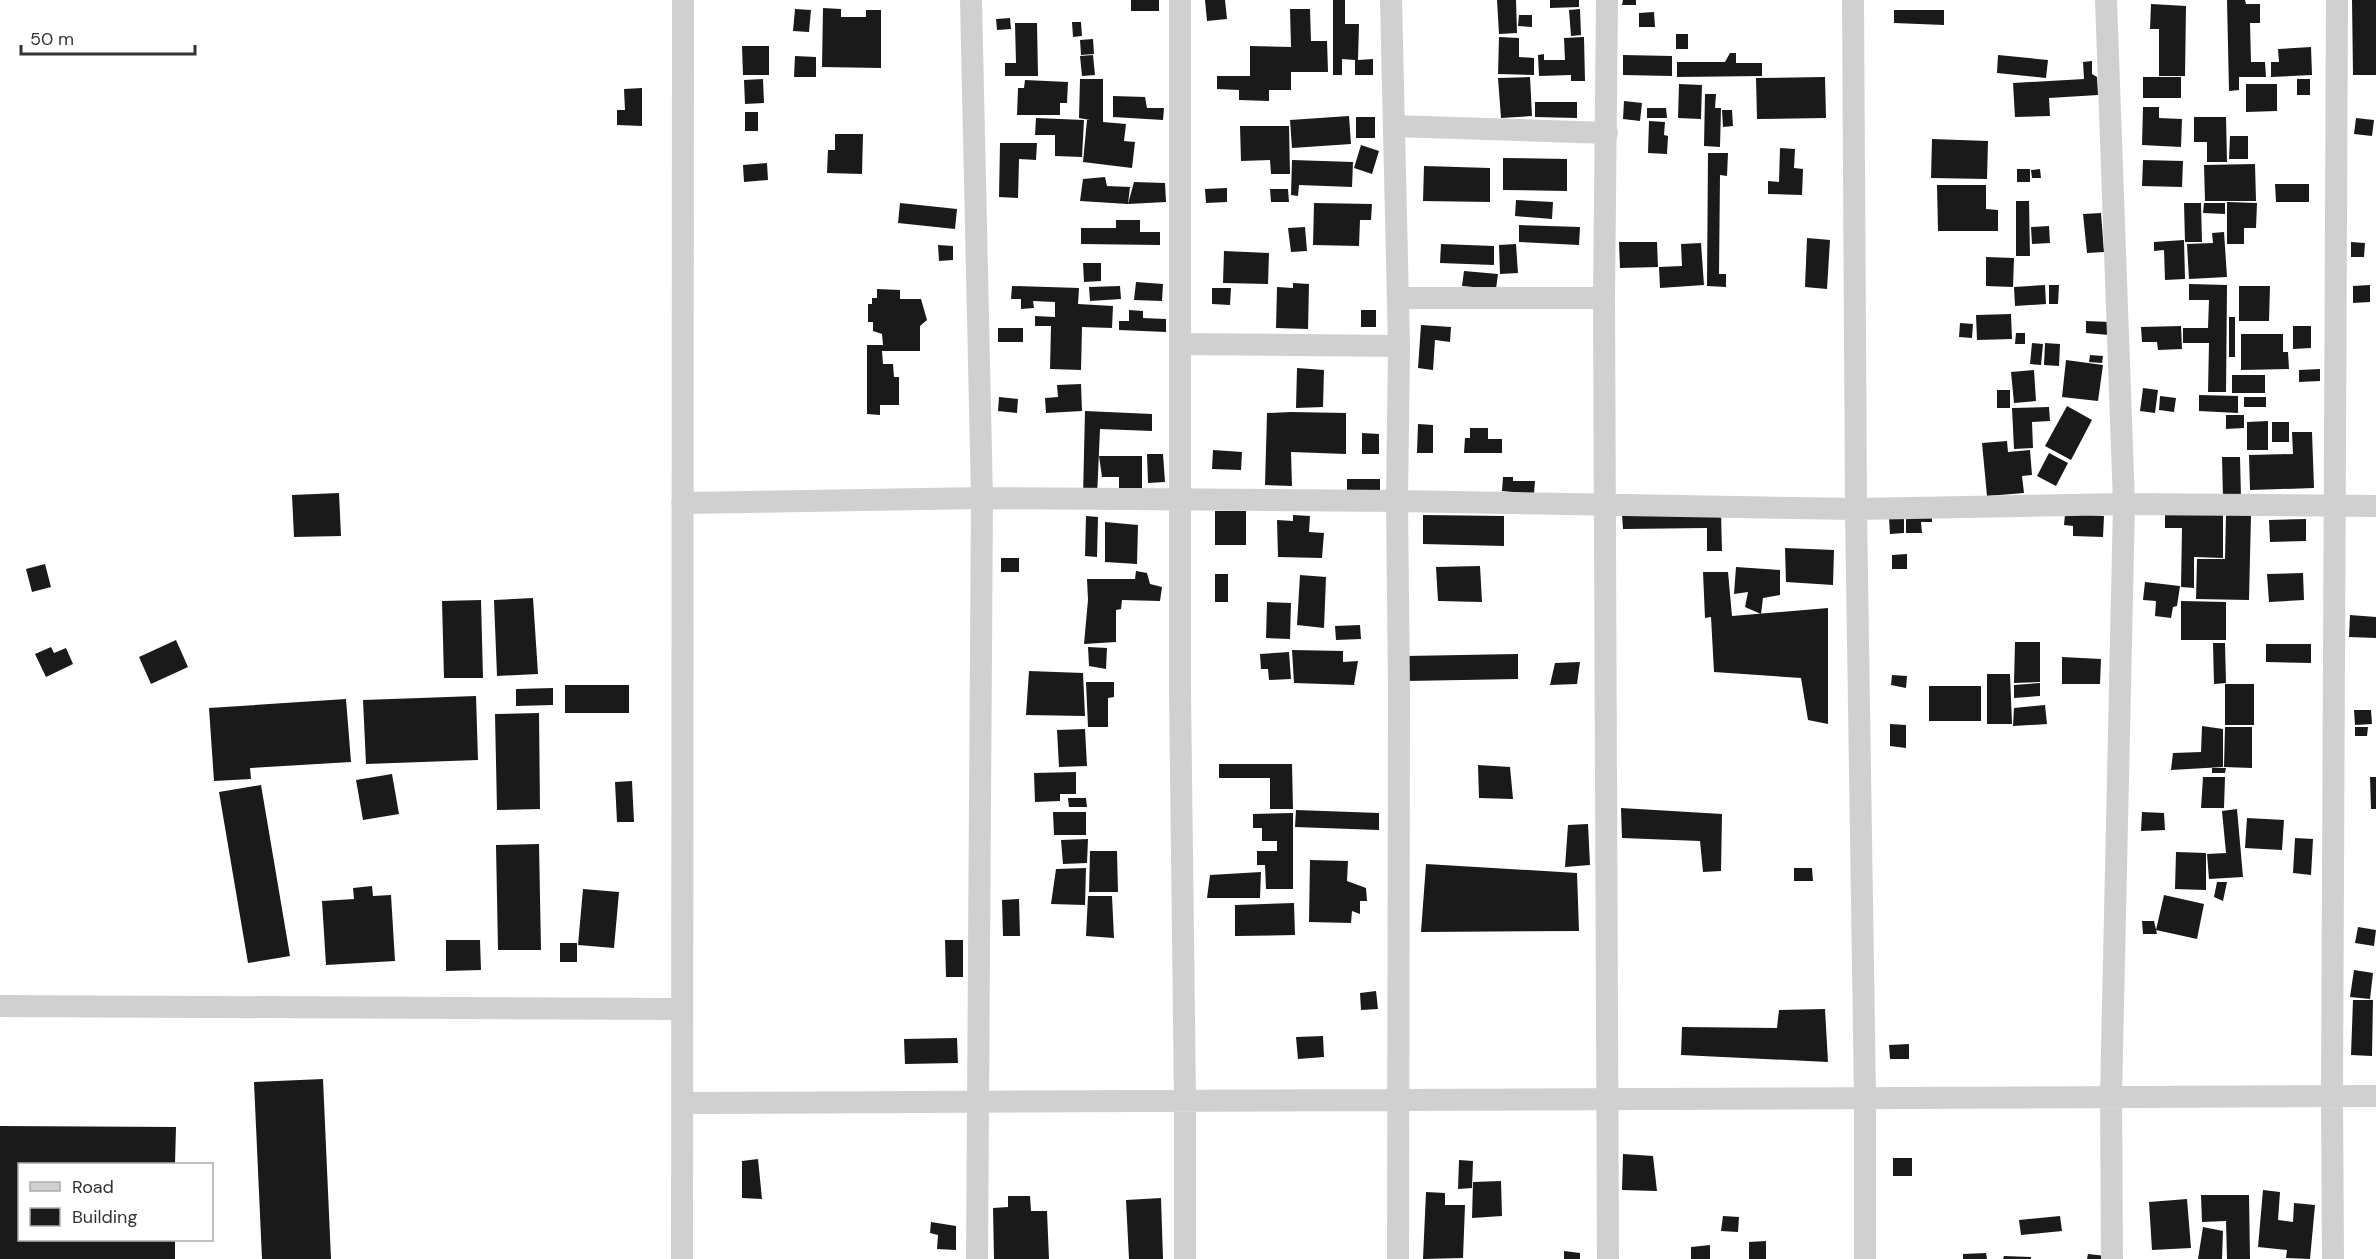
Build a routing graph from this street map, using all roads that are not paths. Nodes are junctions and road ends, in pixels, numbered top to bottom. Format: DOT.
graph roads {
  1 [pos="683,0"];
  2 [pos="971,0"];
  3 [pos="1180,0"];
  4 [pos="1391,0"];
  5 [pos="1607,0"];
  6 [pos="1854,0"];
  7 [pos="2106,0"];
  8 [pos="2337,0"];
  9 [pos="1395,126"];
  10 [pos="1606,133"];
  11 [pos="1398,298"];
  12 [pos="1604,298"];
  13 [pos="1180,344"];
  14 [pos="1399,346"];
  15 [pos="982,498"];
  16 [pos="1181,501"];
  17 [pos="1397,501"];
  18 [pos="682,502"];
  19 [pos="1604,504"];
  20 [pos="2124,504"];
  21 [pos="2335,506"];
  22 [pos="2376,506"];
  23 [pos="1856,509"];
  24 [pos="0,1006"];
  25 [pos="682,1009"];
  26 [pos="2332,1096"];
  27 [pos="2376,1096"];
  28 [pos="2111,1097"];
  29 [pos="1865,1098"];
  30 [pos="1608,1099"];
  31 [pos="1400,1100"];
  32 [pos="1185,1101"];
  33 [pos="979,1102"];
  34 [pos="682,1103"];
  35 [pos="682,1259"];
  36 [pos="977,1259"];
  37 [pos="1185,1259"];
  38 [pos="1398,1259"];
  39 [pos="1608,1259"];
  40 [pos="1865,1259"];
  41 [pos="2112,1259"];
  42 [pos="2333,1259"];
  1 -- 18 [label="street"];
  2 -- 15 [label="street"];
  3 -- 13 [label="street"];
  4 -- 9 [label="street"];
  5 -- 10 [label="street"];
  6 -- 23 [label="street"];
  7 -- 20 [label="street"];
  8 -- 21 [label="street"];
  9 -- 10 [label="street"];
  9 -- 11 [label="street"];
  10 -- 12 [label="street"];
  11 -- 12 [label="street"];
  11 -- 14 [label="street"];
  12 -- 19 [label="street"];
  13 -- 14 [label="street"];
  13 -- 16 [label="street"];
  14 -- 17 [label="street"];
  15 -- 16 [label="street"];
  15 -- 18 [label="street"];
  15 -- 33 [label="street"];
  16 -- 17 [label="street"];
  16 -- 32 [label="street"];
  17 -- 19 [label="street"];
  17 -- 31 [label="street"];
  18 -- 25 [label="street"];
  19 -- 23 [label="street"];
  19 -- 30 [label="street"];
  20 -- 21 [label="street"];
  20 -- 23 [label="street"];
  20 -- 28 [label="street"];
  21 -- 22 [label="street"];
  21 -- 26 [label="street"];
  23 -- 29 [label="street"];
  24 -- 25 [label="street"];
  25 -- 34 [label="street"];
  26 -- 27 [label="street"];
  26 -- 28 [label="street"];
  26 -- 42 [label="street"];
  28 -- 29 [label="street"];
  28 -- 41 [label="street"];
  29 -- 30 [label="street"];
  29 -- 40 [label="street"];
  30 -- 31 [label="street"];
  30 -- 39 [label="street"];
  31 -- 32 [label="street"];
  31 -- 38 [label="street"];
  32 -- 33 [label="street"];
  32 -- 37 [label="street"];
  33 -- 34 [label="street"];
  33 -- 36 [label="street"];
  34 -- 35 [label="street"];
}
